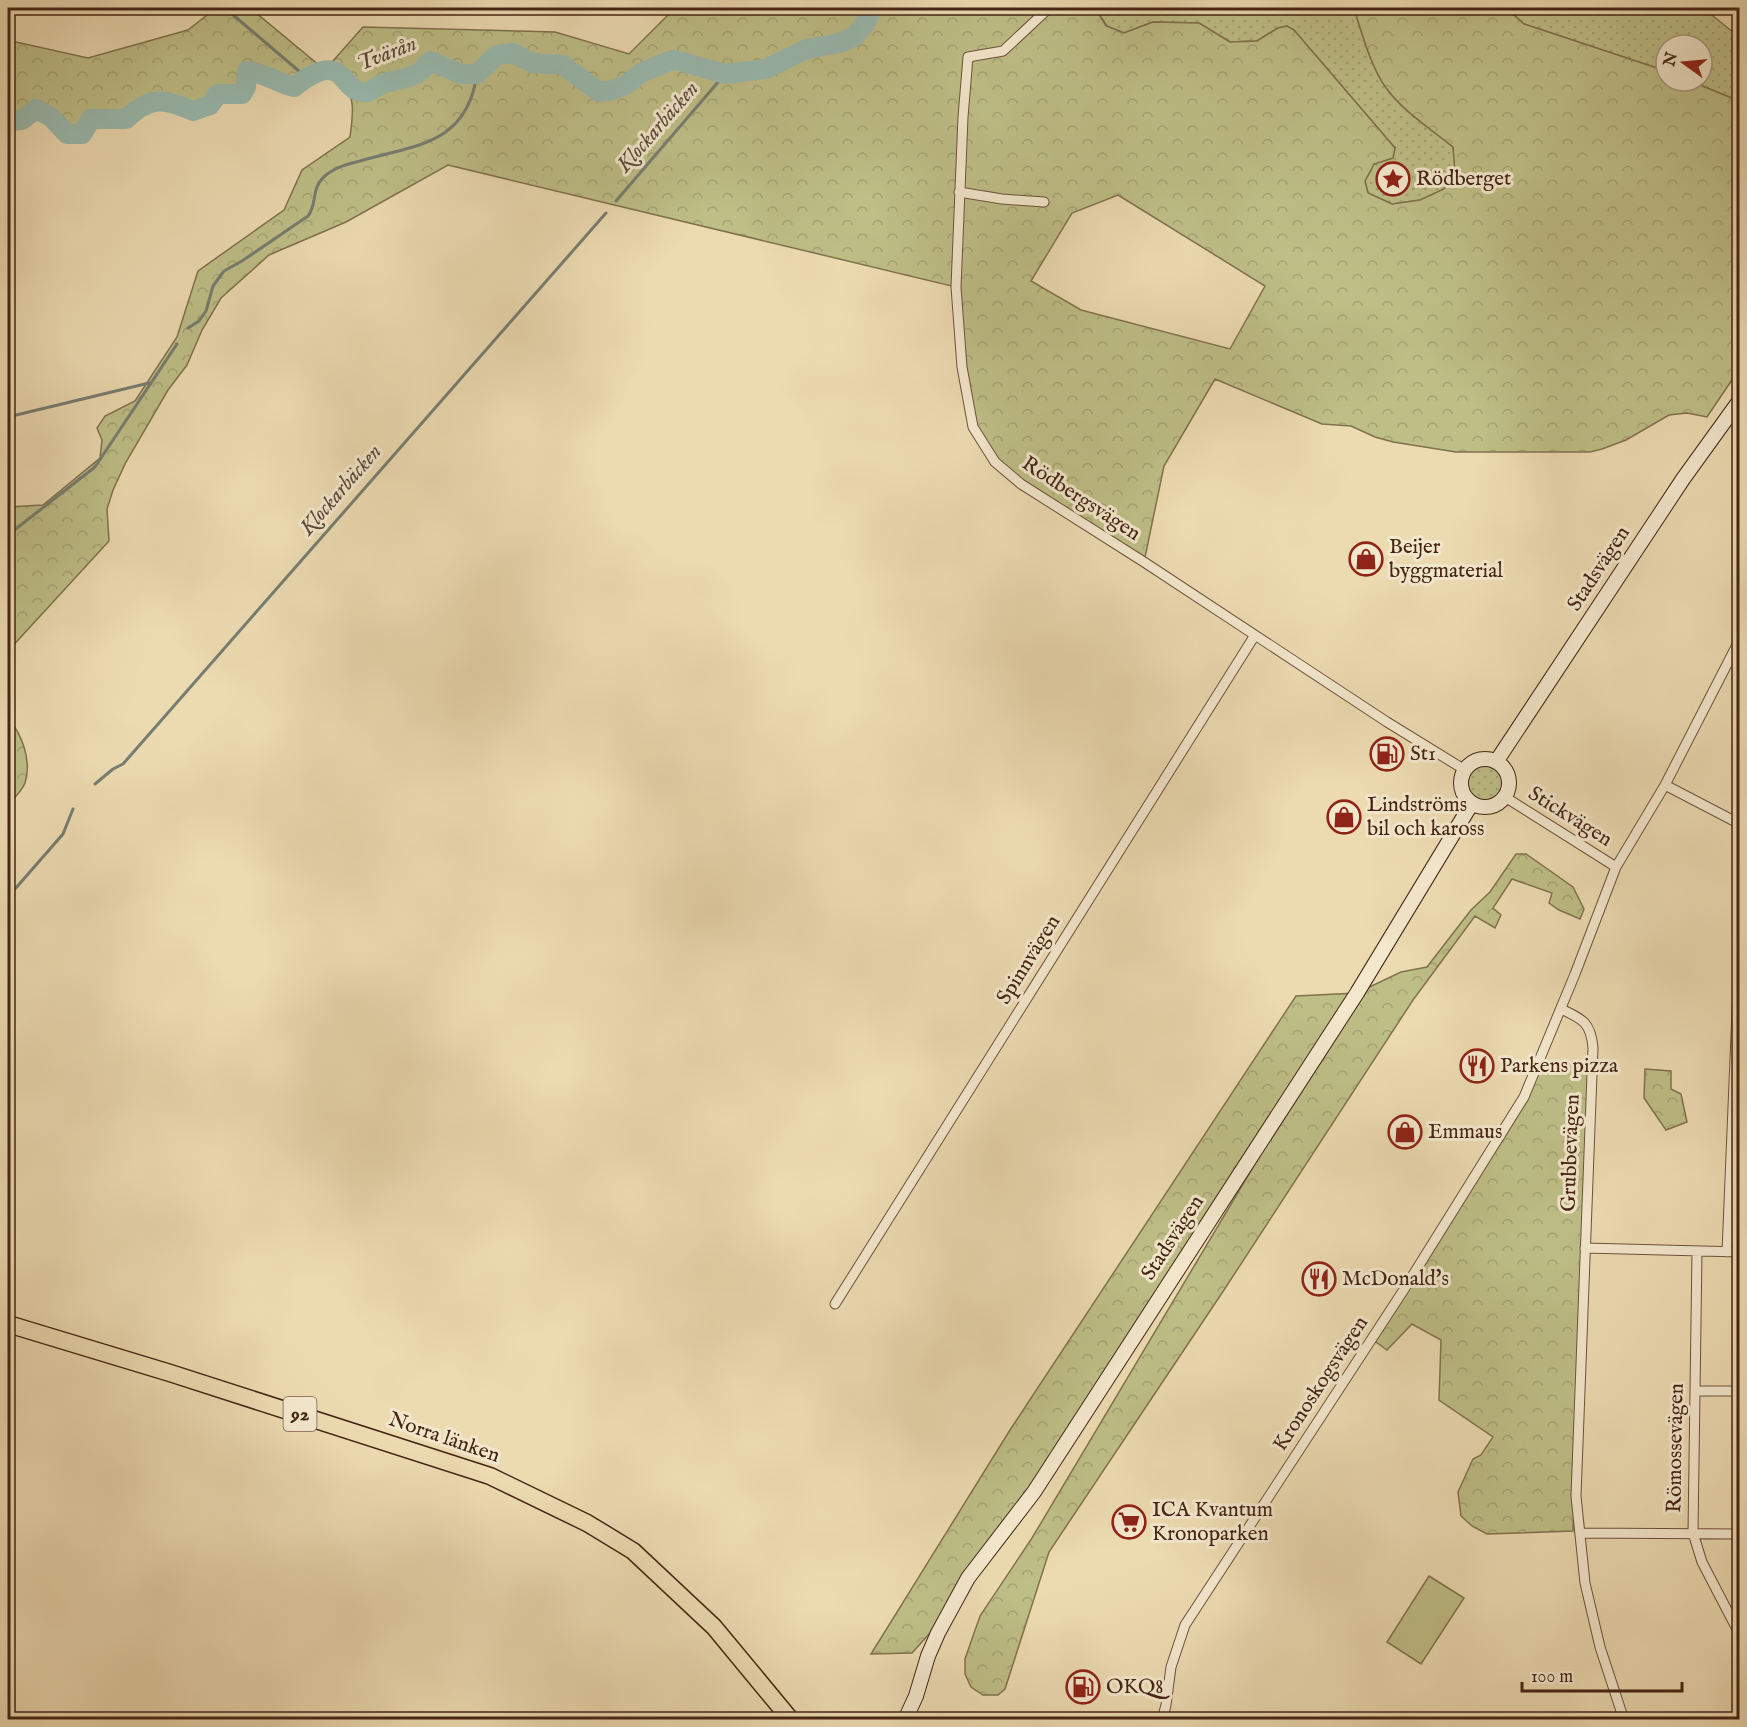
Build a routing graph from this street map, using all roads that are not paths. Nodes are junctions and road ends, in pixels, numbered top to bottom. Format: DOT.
graph roads {
  1 [pos="1048,8"];
  2 [pos="959,192"];
  3 [pos="1044,202"];
  4 [pos="1740,400"];
  5 [pos="1255,634"];
  6 [pos="1740,639"];
  7 [pos="1496,762"];
  8 [pos="1465,770"];
  9 [pos="1665,785"];
  10 [pos="1505,797"];
  11 [pos="1472,803"];
  12 [pos="1740,824"];
  13 [pos="1616,867"];
  14 [pos="1740,938"];
  15 [pos="1739,955"];
  16 [pos="1562,1009"];
  17 [pos="1736,1119"];
  18 [pos="1585,1248"];
  19 [pos="1697,1251"];
  20 [pos="1727,1252"];
  21 [pos="1740,1252"];
  22 [pos="835,1304"];
  23 [pos="8,1324"];
  24 [pos="1696,1390"];
  25 [pos="1740,1391"];
  26 [pos="1580,1533"];
  27 [pos="1693,1533"];
  28 [pos="1740,1534"];
  29 [pos="1740,1635"];
  30 [pos="916,1696"];
  31 [pos="791,1719"];
  32 [pos="905,1719"];
  33 [pos="916,1719"];
  34 [pos="1162,1719"];
  35 [pos="1624,1719"];
  1 -- 2 [label="street, Rödbergsvägen"];
  2 -- 3 [label="street"];
  2 -- 5 [label="street, Rödbergsvägen"];
  4 -- 7 [label="main road, Stadsvägen"];
  5 -- 8 [label="street, Rödbergsvägen"];
  5 -- 22 [label="street, Spinnvägen"];
  6 -- 9 [label="street"];
  7 -- 8 [label="main road"];
  7 -- 10 [label="main road"];
  8 -- 11 [label="main road"];
  9 -- 12 [label="street"];
  9 -- 13 [label="street"];
  10 -- 11 [label="main road"];
  10 -- 13 [label="street, Stickvägen"];
  11 -- 30 [label="main road, Stadsvägen"];
  13 -- 16 [label="street"];
  14 -- 15 [label="street"];
  15 -- 17 [label="street"];
  16 -- 18 [label="street, Grubbevägen"];
  16 -- 34 [label="street, Kronoskogsvägen"];
  17 -- 20 [label="street"];
  18 -- 19 [label="street"];
  18 -- 26 [label="street, Grubbevägen"];
  19 -- 20 [label="street"];
  19 -- 24 [label="street, Römossevägen"];
  20 -- 21 [label="street"];
  23 -- 31 [label="highway, Norra länken / 92"];
  24 -- 25 [label="street"];
  24 -- 27 [label="street, Römossevägen"];
  26 -- 27 [label="street"];
  26 -- 35 [label="street, Grubbevägen"];
  27 -- 28 [label="street"];
  27 -- 29 [label="street, Römossevägen"];
  30 -- 32 [label="main road, Stadsvägen"];
  30 -- 33 [label="main road, Stadsvägen"];
}
